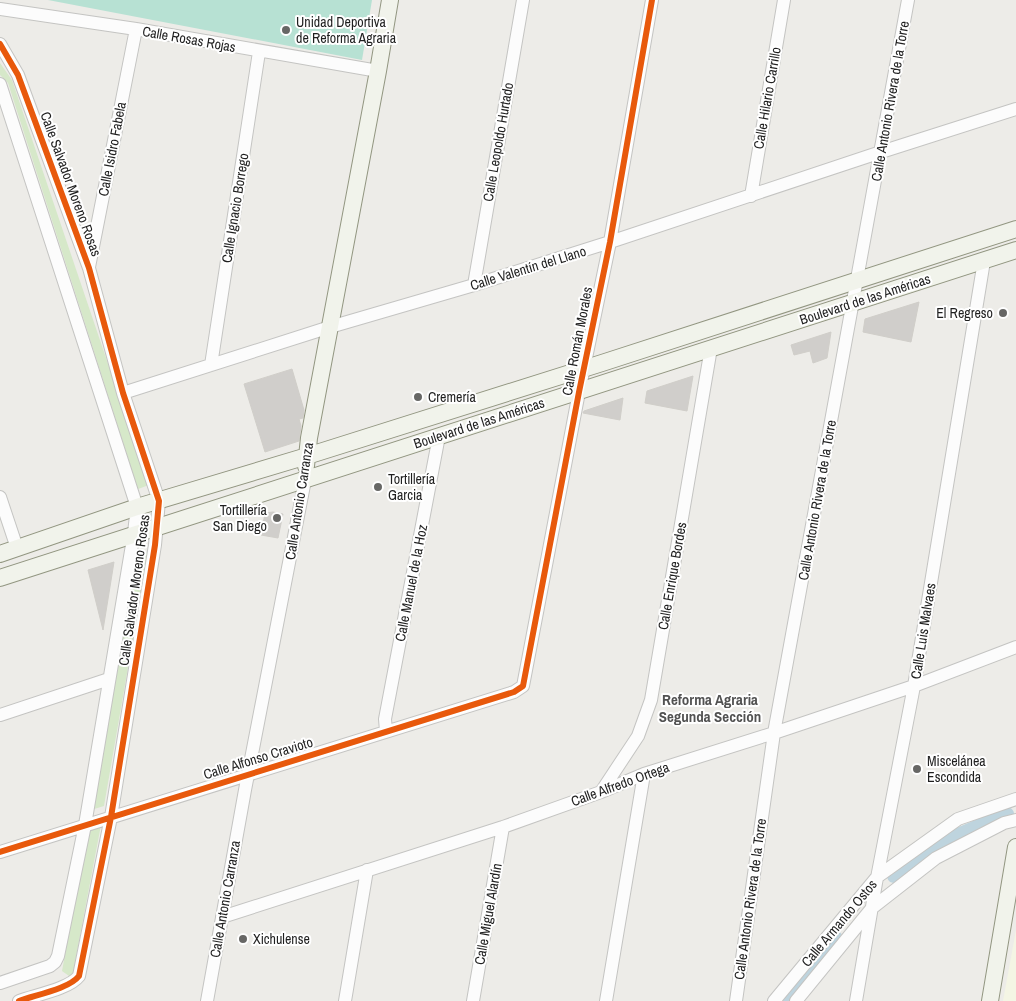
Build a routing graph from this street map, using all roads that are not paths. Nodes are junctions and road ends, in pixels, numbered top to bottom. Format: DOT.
graph roads {
  1 [pos="390,0"];
  2 [pos="523,0"];
  3 [pos="652,0"];
  4 [pos="784,0"];
  5 [pos="908,0"];
  6 [pos="0,9"];
  7 [pos="136,29"];
  8 [pos="0,44"];
  9 [pos="259,52"];
  10 [pos="378,71"];
  11 [pos="0,84"];
  12 [pos="1016,96"];
  13 [pos="1015,109"];
  14 [pos="881,152"];
  15 [pos="751,196"];
  16 [pos="1016,229"];
  17 [pos="610,242"];
  18 [pos="1016,250"];
  19 [pos="984,260"];
  20 [pos="89,268"];
  21 [pos="856,281"];
  22 [pos="474,285"];
  23 [pos="852,303"];
  24 [pos="330,327"];
  25 [pos="711,348"];
  26 [pos="211,365"];
  27 [pos="583,369"];
  28 [pos="579,392"];
  29 [pos="123,393"];
  30 [pos="440,436"];
  31 [pos="307,456"];
  32 [pos="305,480"];
  33 [pos="0,497"];
  34 [pos="158,501"];
  35 [pos="137,507"];
  36 [pos="157,526"];
  37 [pos="134,533"];
  38 [pos="17,548"];
  39 [pos="0,554"];
  40 [pos="0,578"];
  41 [pos="1016,647"];
  42 [pos="109,679"];
  43 [pos="523,686"];
  44 [pos="914,686"];
  45 [pos="0,716"];
  46 [pos="386,731"];
  47 [pos="774,733"];
  48 [pos="248,774"];
  49 [pos="644,774"];
  50 [pos="601,792"];
  51 [pos="1016,799"];
  52 [pos="111,817"];
  53 [pos="1016,820"];
  54 [pos="85,825"];
  55 [pos="503,827"];
  56 [pos="0,852"];
  57 [pos="1015,854"];
  58 [pos="367,870"];
  59 [pos="877,876"];
  60 [pos="872,908"];
  61 [pos="222,917"];
  62 [pos="827,937"];
  63 [pos="840,947"];
  64 [pos="40,970"];
  65 [pos="0,983"];
  66 [pos="48,991"];
  67 [pos="19,1001"];
  68 [pos="207,1001"];
  69 [pos="345,1001"];
  70 [pos="473,1001"];
  71 [pos="606,1001"];
  72 [pos="736,1001"];
  73 [pos="774,1001"];
  74 [pos="796,1001"];
  75 [pos="856,1001"];
  76 [pos="990,1001"];
  1 -- 10 [label="main road, Calle Antonio Carranza"];
  2 -- 22 [label="street, Calle Leopoldo Hurtado"];
  3 -- 17 [label="street, Calle Román Morales"];
  4 -- 15 [label="street, Calle Hilario Carrillo"];
  5 -- 14 [label="street, Calle Antonio Rivera de la Torre"];
  6 -- 7 [label="street, Calle Rosas Rojas"];
  7 -- 9 [label="street, Calle Rosas Rojas"];
  7 -- 20 [label="street, Calle Isidro Fabela"];
  8 -- 20 [label="street, Calle Salvador Moreno Rosas"];
  9 -- 10 [label="street, Calle Rosas Rojas"];
  9 -- 26 [label="street, Calle Ignacio Borrego"];
  10 -- 24 [label="main road, Calle Antonio Carranza"];
  11 -- 35 [label="street, Calle Salvador Moreno Rosas"];
  12 -- 13 [label="street"];
  13 -- 14 [label="street, Calle Valentín del Llano"];
  14 -- 15 [label="street, Calle Valentín del Llano"];
  14 -- 21 [label="street, Calle Antonio Rivera de la Torre"];
  15 -- 17 [label="street, Calle Valentín del Llano"];
  16 -- 21 [label="main road, Boulevard de las Américas"];
  17 -- 22 [label="street, Calle Valentín del Llano"];
  17 -- 27 [label="street, Calle Román Morales"];
  18 -- 19 [label="main road, Boulevard de las Américas"];
  19 -- 23 [label="main road, Boulevard de las Américas"];
  19 -- 44 [label="street, Calle Luis Malvaes"];
  20 -- 29 [label="street, Calle Salvador Moreno Rosas"];
  21 -- 23 [label="street, Calle Antonio Rivera de la Torre"];
  21 -- 27 [label="main road, Boulevard de las Américas"];
  22 -- 24 [label="street, Calle Valentín del Llano"];
  23 -- 25 [label="main road, Boulevard de las Américas"];
  23 -- 47 [label="street, Calle Antonio Rivera de la Torre"];
  24 -- 26 [label="street, Calle Valentín del Llano"];
  24 -- 31 [label="main road, Calle Antonio Carranza"];
  25 -- 28 [label="main road, Boulevard de las Américas"];
  25 -- 50 [label="street, Calle Enrique Bordes"];
  26 -- 29 [label="street, Calle Valentín del Llano"];
  27 -- 28 [label="street, Calle Román Morales"];
  27 -- 31 [label="main road, Boulevard de las Américas"];
  28 -- 30 [label="main road, Boulevard de las Américas"];
  28 -- 43 [label="street, Calle Román Morales"];
  29 -- 34 [label="street, Calle Salvador Moreno Rosas"];
  30 -- 32 [label="main road, Boulevard de las Américas"];
  30 -- 46 [label="street, Calle Manuel de la Hoz"];
  31 -- 32 [label="main road, Calle Antonio Carranza"];
  31 -- 34 [label="main road, Boulevard de las Américas"];
  32 -- 36 [label="main road, Boulevard de las Américas"];
  32 -- 48 [label="street, Calle Antonio Carranza"];
  33 -- 38 [label="street"];
  34 -- 35 [label="main road, Boulevard de las Américas"];
  34 -- 36 [label="street, Calle Salvador Moreno Rosas"];
  35 -- 37 [label="street, Calle Salvador Moreno Rosas"];
  35 -- 38 [label="main road, Boulevard de las Américas"];
  36 -- 37 [label="main road, Boulevard de las Américas"];
  36 -- 52 [label="street, Calle Salvador Moreno Rosas"];
  37 -- 40 [label="main road, Boulevard de las Américas"];
  37 -- 42 [label="street, Calle Salvador Moreno Rosas"];
  38 -- 39 [label="main road, Boulevard de las Américas"];
  41 -- 44 [label="street, Calle Alfredo Ortega"];
  42 -- 45 [label="street"];
  42 -- 54 [label="street, Calle Salvador Moreno Rosas"];
  43 -- 46 [label="street, Calle Alfonso Cravioto"];
  44 -- 47 [label="street, Calle Alfredo Ortega"];
  44 -- 59 [label="street, Calle Luis Malvaes"];
  46 -- 48 [label="street, Calle Alfonso Cravioto"];
  47 -- 49 [label="street, Calle Alfredo Ortega"];
  47 -- 72 [label="street, Calle Antonio Rivera de la Torre"];
  48 -- 52 [label="street, Calle Alfonso Cravioto"];
  48 -- 61 [label="street, Calle Antonio Carranza"];
  49 -- 50 [label="street, Calle Alfredo Ortega"];
  49 -- 71 [label="street"];
  50 -- 55 [label="street, Calle Alfredo Ortega"];
  51 -- 59 [label="street, Calle Armando Ostos"];
  52 -- 54 [label="street, Calle Alfonso Cravioto"];
  52 -- 66 [label="street, Calle Salvador Moreno Rosas"];
  53 -- 60 [label="street, Calle Armando Ostos"];
  54 -- 56 [label="street, Calle Alfonso Cravioto"];
  54 -- 64 [label="street, Calle Salvador Moreno Rosas"];
  55 -- 58 [label="street, Calle Alfredo Ortega"];
  55 -- 70 [label="street, Calle Miguel Alardín"];
  57 -- 76 [label="main road"];
  58 -- 61 [label="street, Calle Alfredo Ortega"];
  58 -- 69 [label="street"];
  59 -- 60 [label="street, Calle Luis Malvaes"];
  59 -- 62 [label="street, Calle Armando Ostos"];
  60 -- 63 [label="street, Calle Armando Ostos"];
  60 -- 75 [label="street, Calle Luis Malvaes"];
  61 -- 68 [label="street, Calle Antonio Carranza"];
  62 -- 63 [label="street"];
  62 -- 73 [label="street, Calle Armando Ostos"];
  63 -- 74 [label="street, Calle Armando Ostos"];
  64 -- 65 [label="street, Calle Salvador Moreno Rosas"];
  64 -- 66 [label="street"];
  66 -- 67 [label="street, Calle Salvador Moreno Rosas"];
}
